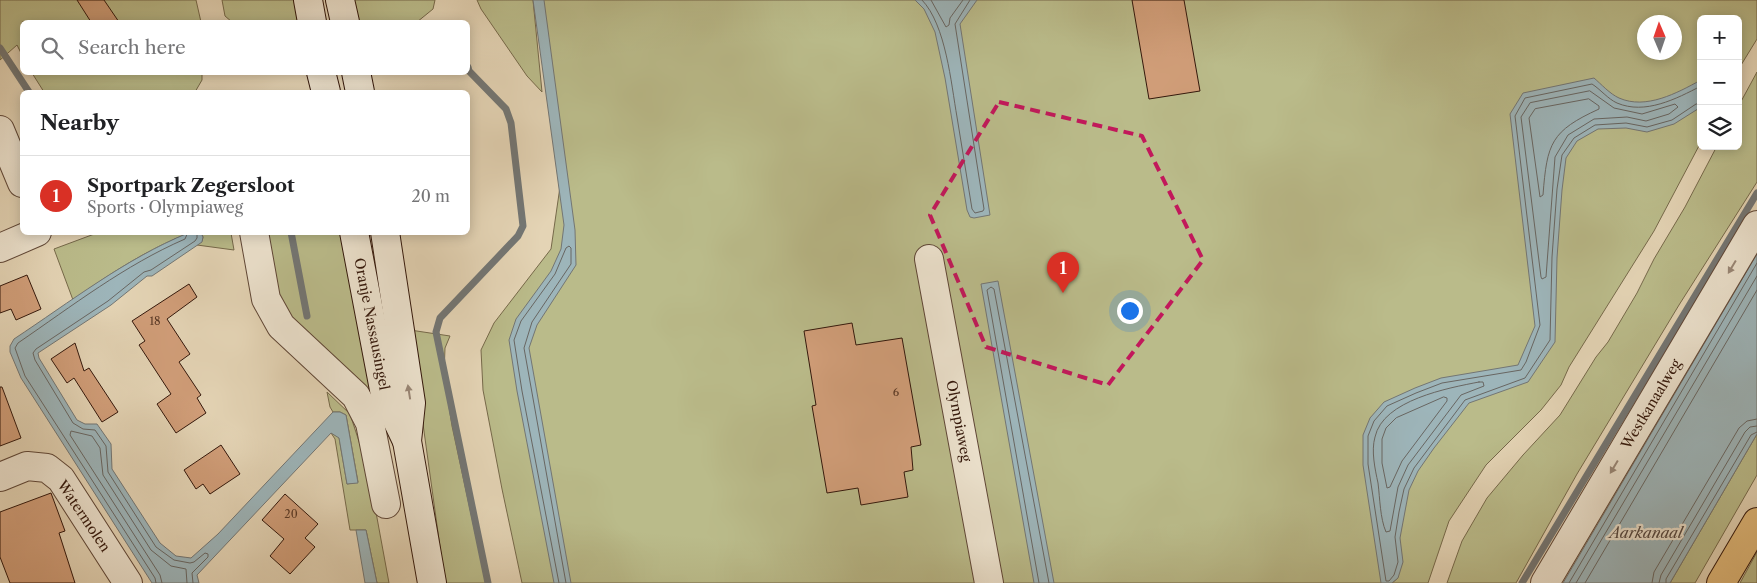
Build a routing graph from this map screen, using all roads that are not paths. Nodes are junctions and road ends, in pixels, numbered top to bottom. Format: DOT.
graph roads {
  1 [pos="308,0"];
  2 [pos="340,0"];
  3 [pos="312,20"];
  4 [pos="345,20"];
  5 [pos="322,75"];
  6 [pos="357,75"];
  7 [pos="326,90"];
  8 [pos="360,90"];
  9 [pos="0,130"];
  10 [pos="20,178"];
  11 [pos="1757,225"];
  12 [pos="30,235"];
  13 [pos="255,235"];
  14 [pos="355,235"];
  15 [pos="385,235"];
  16 [pos="0,248"];
  17 [pos="928,259"];
  18 [pos="407,441"];
  19 [pos="0,477"];
  20 [pos="386,504"];
  21 [pos="1757,522"];
  22 [pos="128,583"];
  23 [pos="432,583"];
  24 [pos="989,583"];
  25 [pos="1545,583"];
  26 [pos="1721,583"];
  1 -- 3 [label="street"];
  2 -- 4 [label="street"];
  5 -- 7 [label="street"];
  6 -- 8 [label="street"];
  9 -- 10 [label="street"];
  11 -- 25 [label="street, Westkanaalweg, one-way"];
  12 -- 16 [label="street"];
  13 -- 20 [label="street"];
  14 -- 18 [label="street, Oranje Nassausingel"];
  18 -- 15 [label="street, Oranje Nassausingel, one-way"];
  17 -- 24 [label="street, Olympiaweg"];
  18 -- 23 [label="street, Oranje Nassausingel"];
  19 -- 22 [label="street, Watermolen"];
  21 -- 26 [label="main road"];
}
